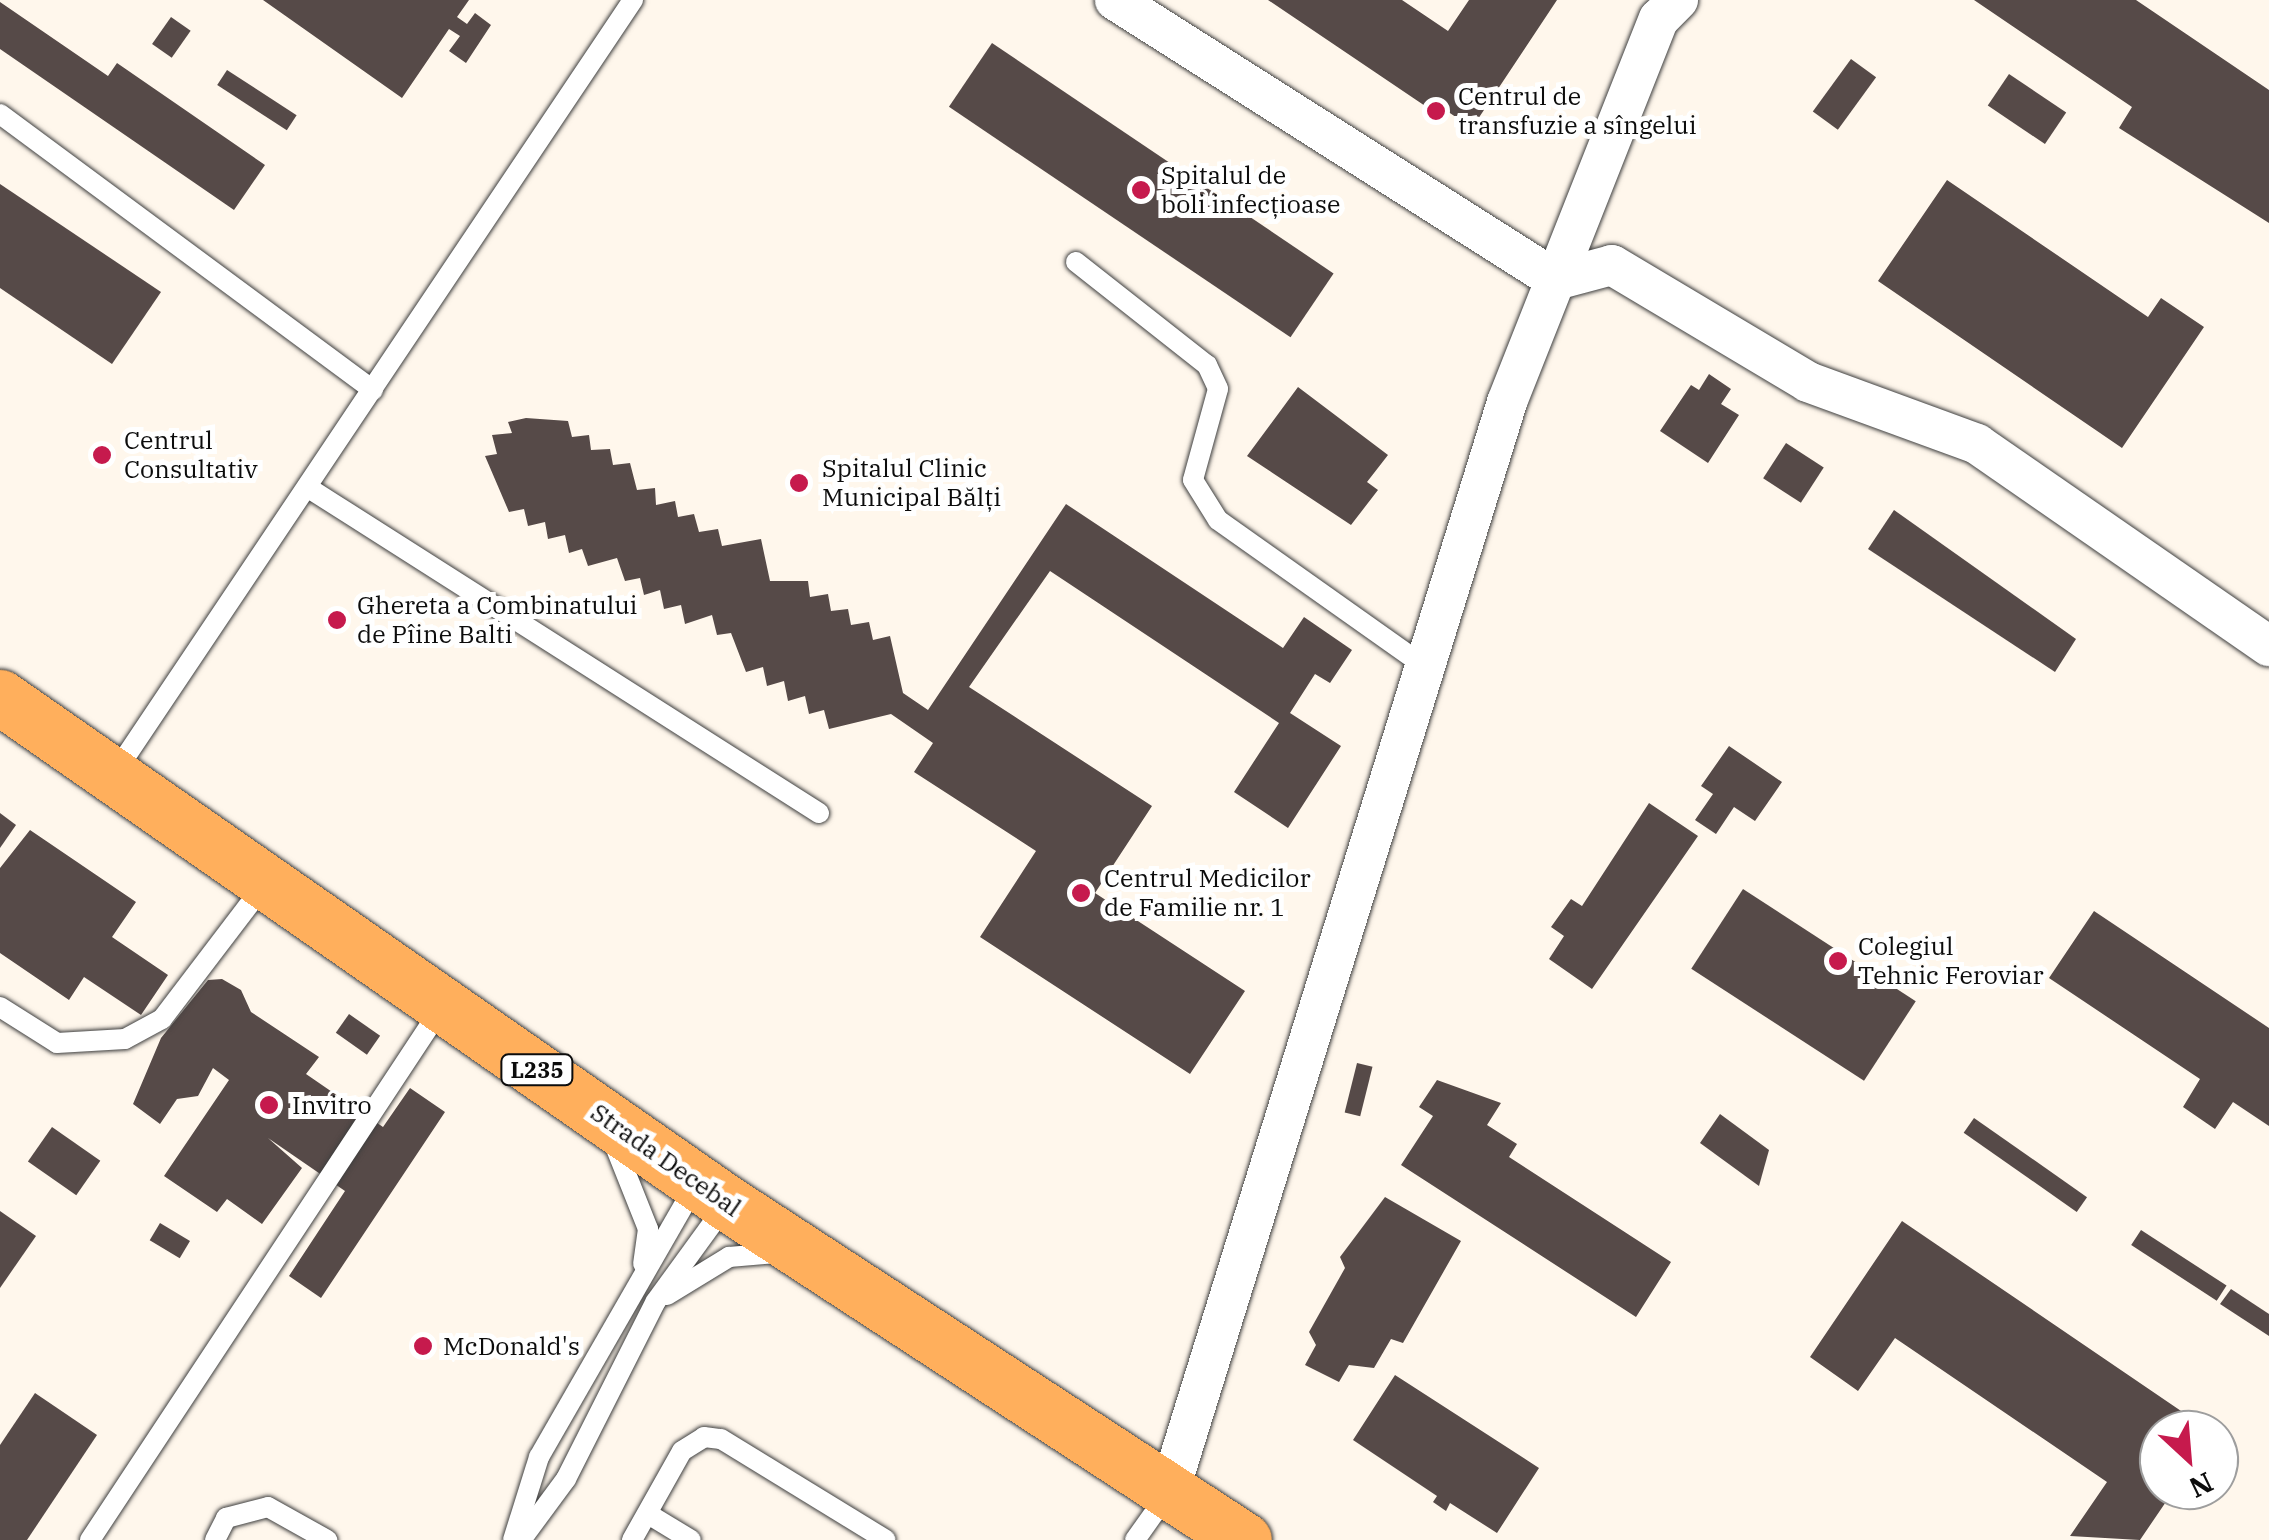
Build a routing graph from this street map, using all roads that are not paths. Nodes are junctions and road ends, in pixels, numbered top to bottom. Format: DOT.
graph roads {
  1 [pos="633,0"];
  2 [pos="1115,0"];
  3 [pos="1678,0"];
  4 [pos="0,114"];
  5 [pos="1076,262"];
  6 [pos="1556,280"];
  7 [pos="373,390"];
  8 [pos="307,487"];
  9 [pos="2269,646"];
  10 [pos="1424,666"];
  11 [pos="0,697"];
  12 [pos="114,774"];
  13 [pos="819,814"];
  14 [pos="266,881"];
  15 [pos="443,1005"];
  16 [pos="0,1007"];
  17 [pos="603,1116"];
  18 [pos="712,1192"];
  19 [pos="812,1258"];
  20 [pos="641,1276"];
  21 [pos="656,1301"];
  22 [pos="1169,1492"];
  23 [pos="648,1514"];
  24 [pos="90,1540"];
  25 [pos="215,1540"];
  26 [pos="327,1540"];
  27 [pos="517,1540"];
  28 [pos="632,1540"];
  29 [pos="691,1540"];
  30 [pos="886,1540"];
  31 [pos="1135,1540"];
  32 [pos="1217,1540"];
  33 [pos="1244,1540"];
  1 -- 7 [label="lane"];
  2 -- 6 [label="street"];
  3 -- 6 [label="street"];
  4 -- 7 [label="lane"];
  5 -- 10 [label="lane"];
  6 -- 9 [label="street"];
  6 -- 10 [label="street"];
  7 -- 8 [label="lane"];
  8 -- 12 [label="lane"];
  8 -- 13 [label="lane"];
  10 -- 22 [label="street"];
  11 -- 12 [label="main road, Strada Decebal / L235"];
  12 -- 14 [label="main road, Strada Decebal / L235"];
  14 -- 15 [label="main road, Strada Decebal / L235"];
  14 -- 16 [label="lane"];
  15 -- 17 [label="main road, Strada Decebal / L235"];
  15 -- 24 [label="lane"];
  17 -- 18 [label="main road, Strada Decebal / L235"];
  17 -- 20 [label="lane"];
  18 -- 19 [label="main road, Strada Decebal / L235"];
  18 -- 20 [label="lane"];
  18 -- 21 [label="lane"];
  19 -- 21 [label="lane"];
  19 -- 22 [label="main road, Strada Decebal / L235"];
  20 -- 27 [label="lane"];
  21 -- 27 [label="lane"];
  22 -- 31 [label="lane"];
  22 -- 32 [label="lane"];
  22 -- 33 [label="main road, Strada Decebal / L235"];
  23 -- 28 [label="lane"];
  23 -- 29 [label="lane"];
  23 -- 30 [label="lane"];
  25 -- 26 [label="lane"];
}
